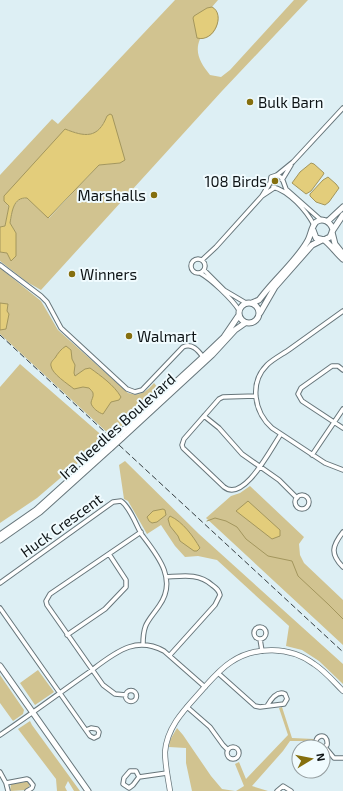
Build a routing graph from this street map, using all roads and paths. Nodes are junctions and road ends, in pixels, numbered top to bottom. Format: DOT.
graph roads {
  1 [pos="343,108"];
  2 [pos="293,162"];
  3 [pos="277,175"];
  4 [pos="282,181"];
  5 [pos="270,183"];
  6 [pos="276,187"];
  7 [pos="262,196"];
  8 [pos="343,207"];
  9 [pos="343,215"];
  10 [pos="321,220"];
  11 [pos="328,221"];
  12 [pos="313,228"];
  13 [pos="332,231"];
  14 [pos="323,240"];
  15 [pos="343,254"];
  16 [pos="343,259"];
  17 [pos="203,261"];
  18 [pos="0,265"];
  19 [pos="204,270"];
  20 [pos="200,273"];
  21 [pos="249,303"];
  22 [pos="343,311"];
  23 [pos="239,313"];
  24 [pos="260,313"];
  25 [pos="245,323"];
  26 [pos="203,357"];
  27 [pos="343,370"];
  28 [pos="256,396"];
  29 [pos="343,409"];
  30 [pos="204,416"];
  31 [pos="334,422"];
  32 [pos="343,428"];
  33 [pos="281,434"];
  34 [pos="120,436"];
  35 [pos="109,446"];
  36 [pos="312,455"];
  37 [pos="260,467"];
  38 [pos="343,470"];
  39 [pos="297,498"];
  40 [pos="141,532"];
  41 [pos="343,532"];
  42 [pos="0,535"];
  43 [pos="0,540"];
  44 [pos="109,554"];
  45 [pos="343,567"];
  46 [pos="166,577"];
  47 [pos="0,583"];
  48 [pos="0,608"];
  49 [pos="67,635"];
  50 [pos="260,640"];
  51 [pos="143,645"];
  52 [pos="262,651"];
  53 [pos="170,655"];
  54 [pos="0,666"];
  55 [pos="92,670"];
  56 [pos="218,673"];
  57 [pos="206,687"];
  58 [pos="343,691"];
  59 [pos="60,693"];
  60 [pos="126,695"];
  61 [pos="267,706"];
  62 [pos="188,707"];
  63 [pos="32,713"];
  64 [pos="86,730"];
  65 [pos="0,735"];
  66 [pos="317,739"];
  67 [pos="327,739"];
  68 [pos="228,750"];
  69 [pos="331,755"];
  70 [pos="343,758"];
  71 [pos="0,772"];
  72 [pos="168,773"];
  73 [pos="139,777"];
  74 [pos="6,783"];
  75 [pos="8,791"];
  76 [pos="28,791"];
  77 [pos="88,791"];
  78 [pos="170,791"];
  79 [pos="277,791"];
  80 [pos="291,791"];
  1 -- 2 [label="street"];
  2 -- 3 [label="street"];
  2 -- 4 [label="street"];
  3 -- 4 [label="street"];
  3 -- 5 [label="street"];
  4 -- 6 [label="street"];
  4 -- 10 [label="street"];
  5 -- 6 [label="street"];
  5 -- 7 [label="street"];
  6 -- 7 [label="street"];
  6 -- 12 [label="street"];
  7 -- 17 [label="street"];
  8 -- 11 [label="main road"];
  9 -- 13 [label="main road"];
  10 -- 11 [label="main road"];
  10 -- 12 [label="main road"];
  11 -- 13 [label="main road"];
  12 -- 14 [label="main road"];
  12 -- 21 [label="main road"];
  13 -- 14 [label="main road"];
  13 -- 15 [label="main road"];
  14 -- 16 [label="main road"];
  14 -- 24 [label="main road"];
  17 -- 19 [label="street"];
  17 -- 20 [label="street"];
  18 -- 26 [label="street"];
  19 -- 20 [label="street"];
  19 -- 21 [label="street"];
  20 -- 23 [label="street"];
  21 -- 23 [label="main road"];
  21 -- 24 [label="main road"];
  22 -- 28 [label="street"];
  23 -- 25 [label="main road"];
  23 -- 26 [label="main road, Ira Needles Boulevard"];
  24 -- 25 [label="main road"];
  25 -- 34 [label="main road, Ira Needles Boulevard"];
  26 -- 34 [label="main road, Ira Needles Boulevard"];
  27 -- 31 [label="street"];
  28 -- 30 [label="street"];
  28 -- 33 [label="street"];
  29 -- 31 [label="street"];
  30 -- 37 [label="street"];
  30 -- 37 [label="street"];
  31 -- 32 [label="street"];
  31 -- 36 [label="street"];
  33 -- 36 [label="street"];
  33 -- 37 [label="street"];
  34 -- 35 [label="main road, Ira Needles Boulevard, bridge"];
  35 -- 42 [label="main road, Ira Needles Boulevard"];
  35 -- 43 [label="main road, Ira Needles Boulevard"];
  36 -- 38 [label="street"];
  37 -- 39 [label="street"];
  40 -- 44 [label="street"];
  40 -- 46 [label="street, Huck Crescent"];
  40 -- 47 [label="street, Huck Crescent"];
  41 -- 45 [label="street"];
  44 -- 49 [label="street"];
  44 -- 49 [label="street"];
  46 -- 51 [label="street, Huck Crescent"];
  46 -- 53 [label="street"];
  48 -- 59 [label="street"];
  49 -- 55 [label="street"];
  50 -- 52 [label="street"];
  51 -- 53 [label="street"];
  51 -- 55 [label="street"];
  52 -- 56 [label="street"];
  52 -- 58 [label="street"];
  53 -- 57 [label="street"];
  54 -- 63 [label="main road"];
  55 -- 59 [label="street"];
  55 -- 60 [label="street"];
  56 -- 57 [label="street"];
  56 -- 61 [label="street"];
  57 -- 62 [label="street"];
  59 -- 63 [label="street"];
  59 -- 64 [label="street"];
  61 -- 61 [label="street"];
  62 -- 68 [label="street"];
  62 -- 72 [label="street"];
  63 -- 65 [label="street"];
  63 -- 77 [label="main road"];
  66 -- 67 [label="street"];
  69 -- 70 [label="street"];
  71 -- 74 [label="street"];
  72 -- 73 [label="street"];
  72 -- 78 [label="street"];
  73 -- 73 [label="street"];
  74 -- 75 [label="street"];
  74 -- 76 [label="street"];
  79 -- 80 [label="street"];
}
